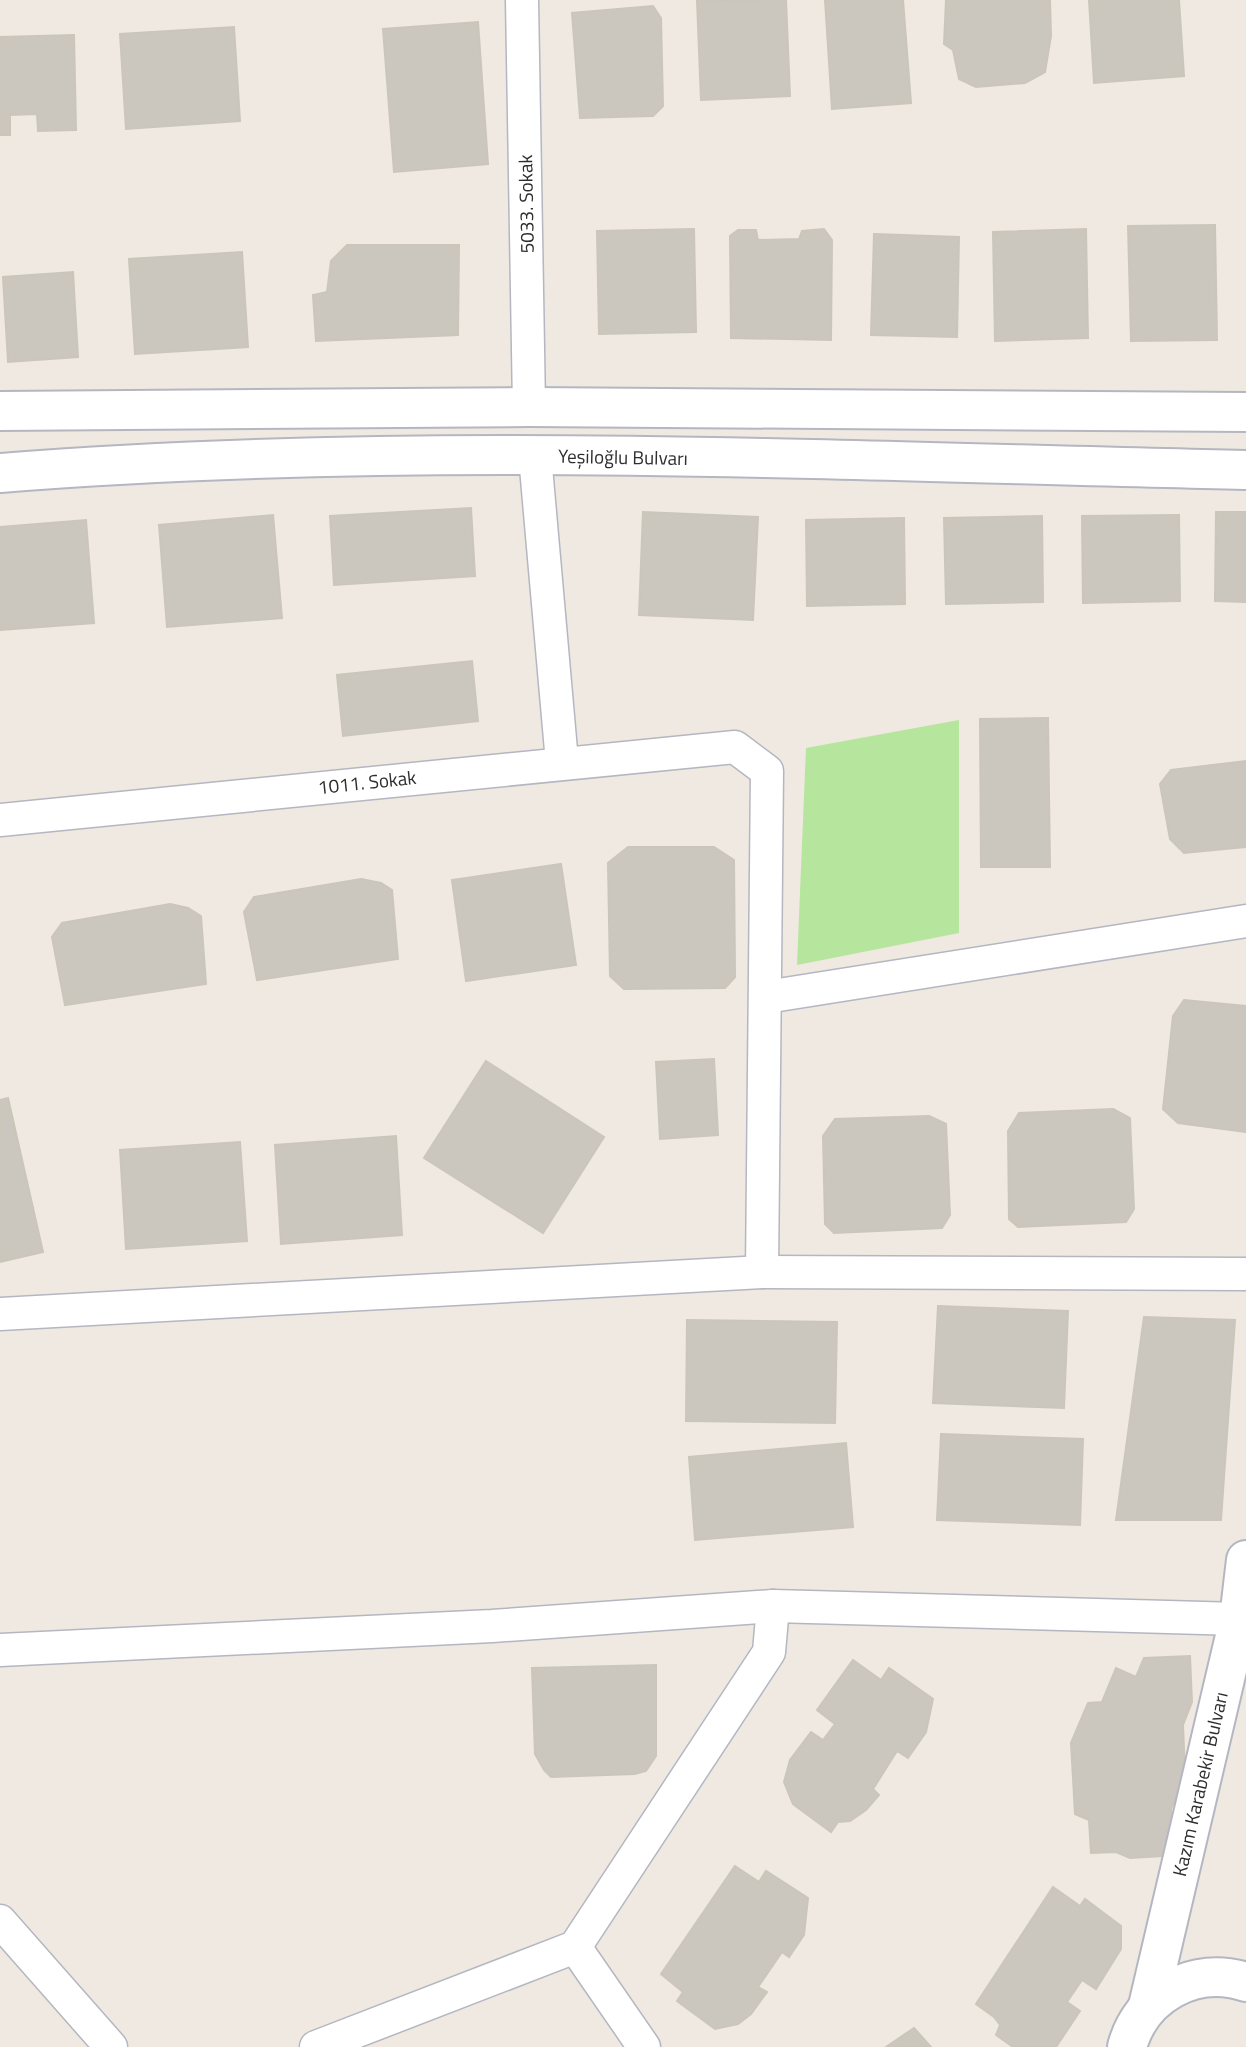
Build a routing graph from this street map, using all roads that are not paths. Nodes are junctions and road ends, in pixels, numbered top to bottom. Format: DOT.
graph roads {
  1 [pos="522,0"];
  2 [pos="529,407"];
  3 [pos="0,411"];
  4 [pos="1246,412"];
  5 [pos="535,456"];
  6 [pos="1246,470"];
  7 [pos="0,473"];
  8 [pos="562,762"];
  9 [pos="0,820"];
  10 [pos="1246,921"];
  11 [pos="766,997"];
  12 [pos="762,1272"];
  13 [pos="1246,1274"];
  14 [pos="0,1314"];
  15 [pos="1246,1560"];
  16 [pos="774,1606"];
  17 [pos="1239,1619"];
  18 [pos="0,1650"];
  19 [pos="0,1921"];
  20 [pos="575,1947"];
  21 [pos="1246,1982"];
  22 [pos="1148,2006"];
  23 [pos="314,2046"];
  24 [pos="111,2047"];
  25 [pos="643,2047"];
  26 [pos="1127,2047"];
  1 -- 2 [label="street, 5033. Sokak"];
  2 -- 3 [label="main road"];
  2 -- 4 [label="main road"];
  5 -- 6 [label="main road, Yeşiloğlu Bulvarı"];
  5 -- 7 [label="main road, Yeşiloğlu Bulvarı"];
  5 -- 8 [label="street"];
  8 -- 9 [label="street, 1011. Sokak"];
  8 -- 11 [label="street, 1011. Sokak"];
  10 -- 11 [label="street"];
  11 -- 12 [label="street"];
  12 -- 13 [label="street"];
  12 -- 14 [label="street"];
  15 -- 17 [label="main road, Kazım Karabekir Bulvarı"];
  16 -- 17 [label="street"];
  16 -- 18 [label="street"];
  16 -- 20 [label="street"];
  17 -- 22 [label="main road, Kazım Karabekir Bulvarı"];
  19 -- 24 [label="street"];
  20 -- 23 [label="street"];
  20 -- 25 [label="street"];
  21 -- 22 [label="main road"];
  22 -- 26 [label="main road"];
}
